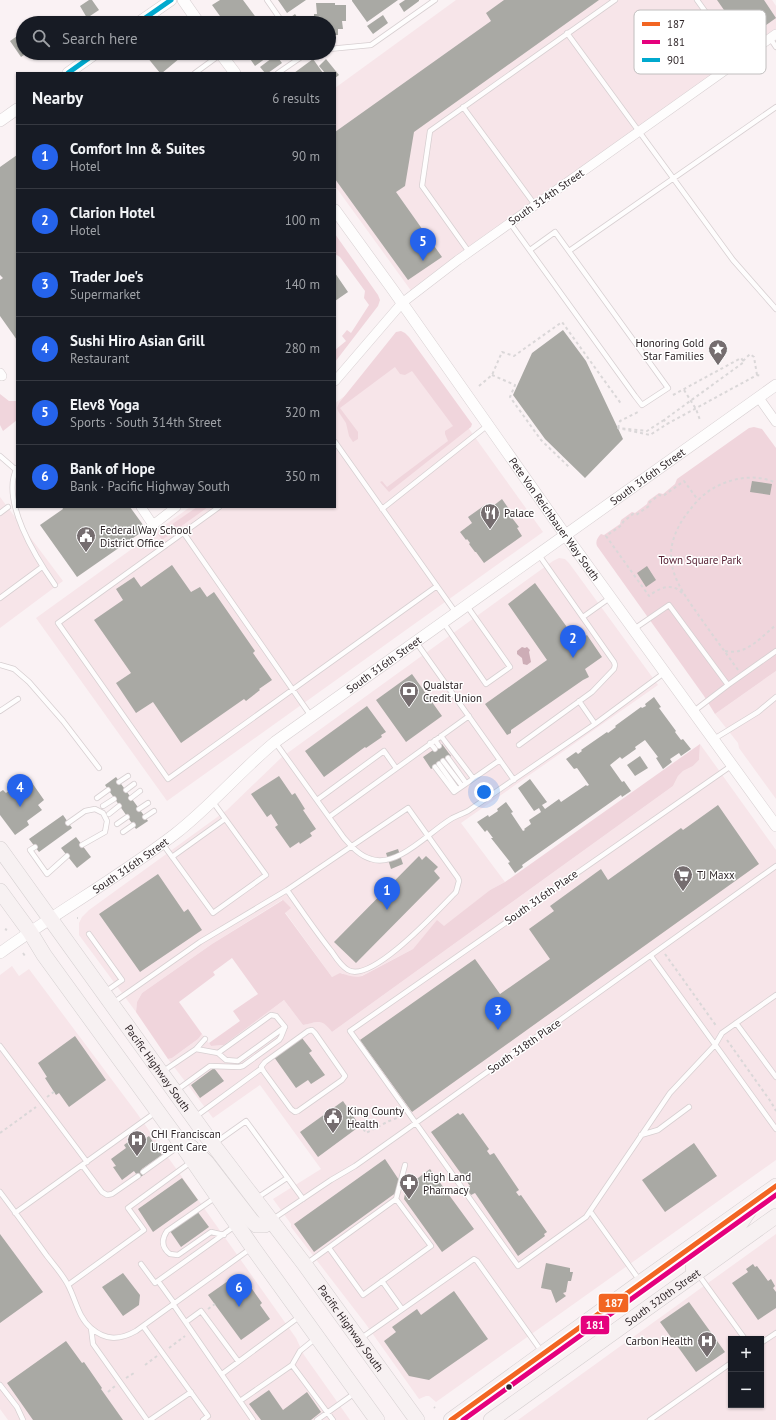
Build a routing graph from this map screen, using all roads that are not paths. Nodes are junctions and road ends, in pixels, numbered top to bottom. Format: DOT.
graph roads {
  1 [pos="171,0"];
  2 [pos="183,0"];
  3 [pos="266,0"];
  4 [pos="435,0"];
  5 [pos="615,0"];
  6 [pos="697,0"];
  7 [pos="704,10"];
  8 [pos="148,16"];
  9 [pos="194,16"];
  10 [pos="278,16"];
  11 [pos="567,34"];
  12 [pos="773,36"];
  13 [pos="776,47"];
  14 [pos="336,48"];
  15 [pos="86,60"];
  16 [pos="211,60"];
  17 [pos="225,60"];
  18 [pos="296,60"];
  19 [pos="69,72"];
  20 [pos="196,72"];
  21 [pos="234,72"];
  22 [pos="279,72"];
  23 [pos="720,74"];
  24 [pos="463,107"];
  25 [pos="776,107"];
  26 [pos="16,110"];
  27 [pos="0,121"];
  28 [pos="638,131"];
  29 [pos="673,179"];
  30 [pos="535,205"];
  31 [pos="336,211"];
  32 [pos="510,222"];
  33 [pos="530,250"];
  34 [pos="569,251"];
  35 [pos="469,252"];
  36 [pos="402,303"];
  37 [pos="776,309"];
  38 [pos="336,380"];
  39 [pos="776,386"];
  40 [pos="759,398"];
  41 [pos="776,422"];
  42 [pos="488,425"];
  43 [pos="336,443"];
  44 [pos="0,456"];
  45 [pos="16,468"];
  46 [pos="7,481"];
  47 [pos="7,501"];
  48 [pos="8,507"];
  49 [pos="141,508"];
  50 [pos="218,508"];
  51 [pos="174,509"];
  52 [pos="382,509"];
  53 [pos="0,513"];
  54 [pos="10,515"];
  55 [pos="183,532"];
  56 [pos="19,534"];
  57 [pos="566,536"];
  58 [pos="539,555"];
  59 [pos="42,567"];
  60 [pos="55,585"];
  61 [pos="437,586"];
  62 [pos="611,597"];
  63 [pos="0,598"];
  64 [pos="467,606"];
  65 [pos="456,613"];
  66 [pos="583,617"];
  67 [pos="443,622"];
  68 [pos="634,629"];
  69 [pos="416,642"];
  70 [pos="776,651"];
  71 [pos="0,666"];
  72 [pos="666,672"];
  73 [pos="728,685"];
  74 [pos="293,689"];
  75 [pos="776,698"];
  76 [pos="18,699"];
  77 [pos="579,701"];
  78 [pos="0,711"];
  79 [pos="694,711"];
  80 [pos="312,716"];
  81 [pos="469,716"];
  82 [pos="595,724"];
  83 [pos="441,736"];
  84 [pos="714,739"];
  85 [pos="275,742"];
  86 [pos="433,742"];
  87 [pos="519,745"];
  88 [pos="424,748"];
  89 [pos="437,748"];
  90 [pos="428,754"];
  91 [pos="446,760"];
  92 [pos="500,760"];
  93 [pos="733,765"];
  94 [pos="437,766"];
  95 [pos="99,768"];
  96 [pos="396,768"];
  97 [pos="128,776"];
  98 [pos="473,778"];
  99 [pos="514,780"];
  100 [pos="119,782"];
  101 [pos="134,784"];
  102 [pos="464,785"];
  103 [pos="108,790"];
  104 [pos="126,790"];
  105 [pos="140,791"];
  106 [pos="97,798"];
  107 [pos="114,798"];
  108 [pos="131,798"];
  109 [pos="317,800"];
  110 [pos="212,801"];
  111 [pos="148,803"];
  112 [pos="104,806"];
  113 [pos="120,806"];
  114 [pos="139,809"];
  115 [pos="154,811"];
  116 [pos="109,814"];
  117 [pos="127,817"];
  118 [pos="329,817"];
  119 [pos="145,818"];
  120 [pos="225,819"];
  121 [pos="68,823"];
  122 [pos="117,824"];
  123 [pos="133,825"];
  124 [pos="776,826"];
  125 [pos="123,832"];
  126 [pos="428,835"];
  127 [pos="162,843"];
  128 [pos="82,845"];
  129 [pos="34,847"];
  130 [pos="352,847"];
  131 [pos="0,849"];
  132 [pos="67,856"];
  133 [pos="172,857"];
  134 [pos="776,866"];
  135 [pos="288,890"];
  136 [pos="0,891"];
  137 [pos="50,919"];
  138 [pos="30,932"];
  139 [pos="89,934"];
  140 [pos="0,954"];
  141 [pos="651,956"];
  142 [pos="776,995"];
  143 [pos="108,999"];
  144 [pos="736,1023"];
  145 [pos="284,1027"];
  146 [pos="205,1039"];
  147 [pos="715,1045"];
  148 [pos="0,1046"];
  149 [pos="196,1048"];
  150 [pos="218,1053"];
  151 [pos="262,1068"];
  152 [pos="161,1073"];
  153 [pos="775,1075"];
  154 [pos="175,1092"];
  155 [pos="689,1107"];
  156 [pos="157,1111"];
  157 [pos="193,1118"];
  158 [pos="416,1123"];
  159 [pos="168,1126"];
  160 [pos="776,1129"];
  161 [pos="641,1135"];
  162 [pos="182,1145"];
  163 [pos="213,1145"];
  164 [pos="193,1161"];
  165 [pos="84,1163"];
  166 [pos="405,1165"];
  167 [pos="143,1172"];
  168 [pos="138,1176"];
  169 [pos="287,1178"];
  170 [pos="776,1186"];
  171 [pos="0,1192"];
  172 [pos="218,1196"];
  173 [pos="303,1199"];
  174 [pos="396,1199"];
  175 [pos="254,1200"];
  176 [pos="755,1201"];
  177 [pos="590,1211"];
  178 [pos="15,1212"];
  179 [pos="776,1216"];
  180 [pos="270,1221"];
  181 [pos="237,1225"];
  182 [pos="224,1235"];
  183 [pos="252,1248"];
  184 [pos="329,1248"];
  185 [pos="141,1264"];
  186 [pos="305,1265"];
  187 [pos="697,1273"];
  188 [pos="158,1281"];
  189 [pos="382,1281"];
  190 [pos="641,1282"];
  191 [pos="68,1285"];
  192 [pos="174,1304"];
  193 [pos="402,1309"];
  194 [pos="302,1315"];
  195 [pos="186,1322"];
  196 [pos="143,1326"];
  197 [pos="91,1328"];
  198 [pos="776,1333"];
  199 [pos="743,1336"];
  200 [pos="317,1338"];
  201 [pos="359,1340"];
  202 [pos="764,1341"];
  203 [pos="543,1353"];
  204 [pos="238,1362"];
  205 [pos="292,1364"];
  206 [pos="728,1365"];
  207 [pos="222,1374"];
  208 [pos="0,1385"];
  209 [pos="190,1392"];
  210 [pos="357,1392"];
  211 [pos="240,1401"];
  212 [pos="328,1413"];
  213 [pos="23,1420"];
  214 [pos="147,1420"];
  215 [pos="150,1420"];
  216 [pos="203,1420"];
  217 [pos="253,1420"];
  218 [pos="317,1420"];
  219 [pos="333,1420"];
  220 [pos="377,1420"];
  221 [pos="417,1420"];
  222 [pos="451,1420"];
  223 [pos="491,1420"];
  224 [pos="650,1420"];
  1 -- 8 [label="street"];
  2 -- 9 [label="street"];
  3 -- 10 [label="lane"];
  4 -- 14 [label="lane"];
  5 -- 11 [label="lane"];
  6 -- 7 [label="lane"];
  11 -- 24 [label="lane"];
  11 -- 28 [label="lane"];
  12 -- 13 [label="lane"];
  15 -- 19 [label="street"];
  16 -- 20 [label="lane"];
  17 -- 21 [label="street"];
  18 -- 22 [label="lane"];
  23 -- 28 [label="street, South 314th Street"];
  24 -- 30 [label="lane"];
  24 -- 35 [label="lane"];
  25 -- 29 [label="lane"];
  26 -- 27 [label="street"];
  28 -- 29 [label="lane"];
  28 -- 30 [label="street, South 314th Street"];
  29 -- 34 [label="lane"];
  29 -- 37 [label="lane"];
  30 -- 32 [label="street, South 314th Street"];
  31 -- 36 [label="street, Pete Von Reichbauer Way South"];
  32 -- 33 [label="lane"];
  32 -- 35 [label="street, South 314th Street"];
  33 -- 34 [label="lane"];
  33 -- 34 [label="lane"];
  35 -- 36 [label="street, South 314th Street"];
  36 -- 38 [label="street, South 314th Street"];
  36 -- 42 [label="street, Pete Von Reichbauer Way South"];
  39 -- 40 [label="street, South 316th Street"];
  40 -- 41 [label="street"];
  40 -- 57 [label="street, South 316th Street"];
  42 -- 52 [label="lane"];
  42 -- 57 [label="street, Pete Von Reichbauer Way South"];
  43 -- 52 [label="lane"];
  44 -- 45 [label="lane"];
  45 -- 46 [label="lane"];
  47 -- 48 [label="lane"];
  48 -- 53 [label="lane"];
  48 -- 54 [label="lane"];
  49 -- 51 [label="street"];
  50 -- 55 [label="lane"];
  52 -- 61 [label="lane"];
  55 -- 74 [label="lane"];
  55 -- 74 [label="lane"];
  56 -- 59 [label="lane"];
  57 -- 58 [label="street, South 316th Street"];
  57 -- 62 [label="street, Pete Von Reichbauer Way South"];
  58 -- 64 [label="street, South 316th Street"];
  58 -- 66 [label="lane"];
  59 -- 60 [label="lane"];
  59 -- 63 [label="lane"];
  61 -- 65 [label="lane"];
  61 -- 74 [label="lane"];
  62 -- 66 [label="lane"];
  62 -- 68 [label="street, Pete Von Reichbauer Way South"];
  64 -- 65 [label="street, South 316th Street"];
  64 -- 67 [label="lane"];
  65 -- 67 [label="street, South 316th Street"];
  66 -- 77 [label="lane"];
  67 -- 69 [label="street, South 316th Street"];
  68 -- 72 [label="street, Pete Von Reichbauer Way South"];
  68 -- 73 [label="lane"];
  69 -- 80 [label="street, South 316th Street"];
  69 -- 81 [label="lane"];
  70 -- 73 [label="lane"];
  71 -- 95 [label="lane"];
  72 -- 79 [label="street, Pete Von Reichbauer Way South"];
  72 -- 82 [label="lane"];
  73 -- 79 [label="lane"];
  74 -- 80 [label="lane"];
  75 -- 84 [label="lane"];
  76 -- 78 [label="lane"];
  77 -- 82 [label="lane"];
  77 -- 87 [label="lane"];
  79 -- 84 [label="street, Pete Von Reichbauer Way South"];
  80 -- 85 [label="street, South 316th Street"];
  81 -- 83 [label="lane"];
  81 -- 92 [label="lane"];
  82 -- 99 [label="lane"];
  83 -- 86 [label="lane"];
  83 -- 98 [label="lane"];
  84 -- 93 [label="street, Pete Von Reichbauer Way South"];
  85 -- 109 [label="lane"];
  85 -- 110 [label="street, South 316th Street"];
  86 -- 88 [label="lane"];
  86 -- 89 [label="lane"];
  88 -- 90 [label="lane"];
  88 -- 96 [label="lane"];
  91 -- 102 [label="lane"];
  92 -- 98 [label="lane"];
  92 -- 99 [label="lane"];
  93 -- 124 [label="street, Pete Von Reichbauer Way South"];
  93 -- 158 [label="lane, South 316th Place"];
  94 -- 102 [label="lane"];
  96 -- 109 [label="lane"];
  96 -- 118 [label="lane"];
  97 -- 100 [label="lane"];
  98 -- 102 [label="lane"];
  99 -- 126 [label="lane"];
  101 -- 104 [label="lane"];
  103 -- 106 [label="lane"];
  105 -- 108 [label="lane"];
  107 -- 112 [label="lane"];
  109 -- 118 [label="lane"];
  110 -- 120 [label="lane"];
  110 -- 127 [label="street, South 316th Street"];
  111 -- 114 [label="lane"];
  113 -- 116 [label="lane"];
  115 -- 119 [label="lane"];
  117 -- 122 [label="lane"];
  118 -- 130 [label="lane"];
  120 -- 133 [label="lane"];
  120 -- 133 [label="lane"];
  121 -- 128 [label="lane"];
  123 -- 125 [label="lane"];
  126 -- 130 [label="lane"];
  126 -- 130 [label="lane"];
  126 -- 135 [label="lane"];
  127 -- 133 [label="lane"];
  127 -- 137 [label="street, South 316th Street"];
  129 -- 132 [label="lane"];
  130 -- 135 [label="lane"];
  131 -- 137 [label="main road, Pacific Highway South"];
  134 -- 141 [label="lane, South 318th Place"];
  135 -- 143 [label="lane"];
  136 -- 138 [label="main road"];
  137 -- 138 [label="street, South 316th Street"];
  137 -- 143 [label="main road, Pacific Highway South"];
  138 -- 140 [label="street, South 316th Street"];
  138 -- 156 [label="main road"];
  139 -- 143 [label="lane"];
  141 -- 147 [label="lane"];
  141 -- 158 [label="lane, South 318th Place"];
  142 -- 144 [label="lane"];
  143 -- 152 [label="main road, Pacific Highway South"];
  144 -- 147 [label="lane"];
  144 -- 153 [label="lane"];
  145 -- 150 [label="lane"];
  145 -- 150 [label="lane"];
  145 -- 154 [label="lane"];
  146 -- 149 [label="lane"];
  147 -- 160 [label="lane"];
  147 -- 161 [label="lane"];
  148 -- 165 [label="lane"];
  149 -- 150 [label="lane"];
  149 -- 152 [label="lane"];
  151 -- 151 [label="lane"];
  151 -- 157 [label="lane"];
  152 -- 154 [label="main road, Pacific Highway South"];
  154 -- 157 [label="main road, Pacific Highway South"];
  155 -- 161 [label="lane"];
  156 -- 159 [label="main road"];
  156 -- 165 [label="lane"];
  157 -- 163 [label="main road, Pacific Highway South"];
  158 -- 173 [label="lane, South 318th Place"];
  158 -- 177 [label="lane"];
  159 -- 162 [label="main road"];
  159 -- 180 [label="main road"];
  161 -- 177 [label="lane"];
  162 -- 164 [label="main road"];
  162 -- 167 [label="lane"];
  163 -- 169 [label="lane"];
  163 -- 175 [label="main road, Pacific Highway South"];
  164 -- 172 [label="main road"];
  164 -- 191 [label="lane"];
  165 -- 168 [label="lane"];
  165 -- 178 [label="lane"];
  166 -- 174 [label="lane"];
  169 -- 173 [label="lane"];
  169 -- 175 [label="lane"];
  170 -- 176 [label="main road"];
  171 -- 178 [label="lane"];
  172 -- 181 [label="main road"];
  172 -- 182 [label="lane"];
  173 -- 180 [label="lane, South 318th Place"];
  174 -- 184 [label="lane"];
  174 -- 189 [label="lane"];
  175 -- 180 [label="main road, Pacific Highway South"];
  176 -- 187 [label="main road"];
  176 -- 190 [label="main road"];
  177 -- 190 [label="lane"];
  178 -- 191 [label="lane"];
  179 -- 187 [label="main road, South 320th Street"];
  180 -- 186 [label="main road, Pacific Highway South"];
  181 -- 182 [label="lane"];
  181 -- 183 [label="main road"];
  182 -- 188 [label="lane"];
  183 -- 192 [label="lane"];
  183 -- 194 [label="main road"];
  184 -- 186 [label="lane"];
  184 -- 189 [label="lane"];
  185 -- 188 [label="lane"];
  186 -- 201 [label="main road, Pacific Highway South"];
  187 -- 199 [label="lane"];
  187 -- 223 [label="main road, South 320th Street"];
  188 -- 192 [label="lane"];
  189 -- 193 [label="lane"];
  190 -- 203 [label="main road"];
  191 -- 197 [label="lane"];
  192 -- 195 [label="lane"];
  192 -- 196 [label="lane"];
  193 -- 201 [label="lane"];
  193 -- 203 [label="lane"];
  194 -- 200 [label="main road"];
  194 -- 204 [label="lane"];
  195 -- 204 [label="lane"];
  195 -- 207 [label="lane"];
  196 -- 197 [label="lane"];
  196 -- 209 [label="lane"];
  197 -- 214 [label="lane"];
  198 -- 202 [label="lane"];
  200 -- 205 [label="lane"];
  200 -- 210 [label="main road"];
  201 -- 221 [label="main road, Pacific Highway South"];
  203 -- 222 [label="main road"];
  204 -- 207 [label="lane"];
  205 -- 211 [label="lane"];
  205 -- 212 [label="lane"];
  206 -- 224 [label="lane"];
  207 -- 211 [label="lane"];
  208 -- 213 [label="lane"];
  209 -- 215 [label="lane"];
  209 -- 216 [label="lane"];
  210 -- 212 [label="lane"];
  210 -- 220 [label="main road"];
  211 -- 217 [label="lane"];
  212 -- 218 [label="lane"];
  212 -- 219 [label="lane"];
}
